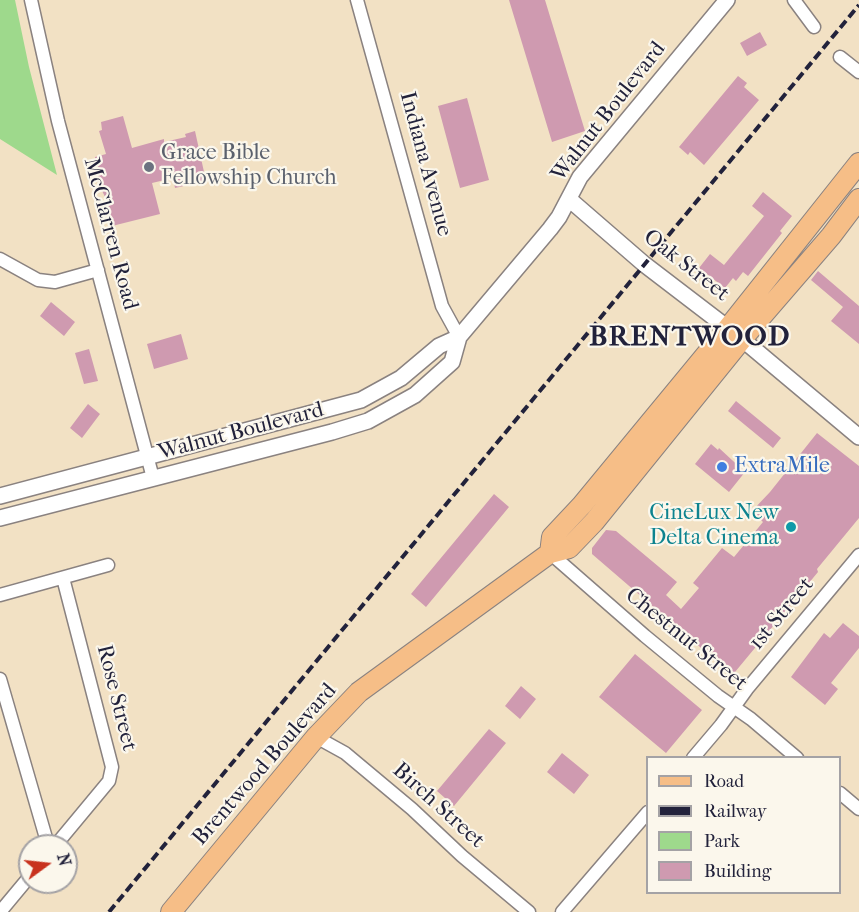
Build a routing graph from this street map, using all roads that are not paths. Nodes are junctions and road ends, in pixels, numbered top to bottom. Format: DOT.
graph roads {
  1 [pos="32,0"];
  2 [pos="357,0"];
  3 [pos="727,0"];
  4 [pos="794,0"];
  5 [pos="814,27"];
  6 [pos="840,57"];
  7 [pos="859,72"];
  8 [pos="859,164"];
  9 [pos="568,199"];
  10 [pos="859,199"];
  11 [pos="0,259"];
  12 [pos="98,270"];
  13 [pos="735,334"];
  14 [pos="459,337"];
  15 [pos="859,437"];
  16 [pos="147,457"];
  17 [pos="153,478"];
  18 [pos="0,496"];
  19 [pos="0,518"];
  20 [pos="550,553"];
  21 [pos="859,555"];
  22 [pos="108,565"];
  23 [pos="63,578"];
  24 [pos="0,595"];
  25 [pos="0,679"];
  26 [pos="734,707"];
  27 [pos="316,737"];
  28 [pos="695,756"];
  29 [pos="795,756"];
  30 [pos="841,794"];
  31 [pos="859,809"];
  32 [pos="646,814"];
  33 [pos="45,834"];
  34 [pos="64,834"];
  35 [pos="18,890"];
  36 [pos="0,912"];
  37 [pos="171,912"];
  38 [pos="529,912"];
  39 [pos="562,912"];
  1 -- 12 [label="street, McClarren Road"];
  2 -- 14 [label="street, Indiana Avenue"];
  3 -- 9 [label="street, Walnut Boulevard"];
  4 -- 5 [label="street"];
  6 -- 7 [label="street"];
  8 -- 13 [label="main road"];
  9 -- 13 [label="street, Oak Street"];
  9 -- 14 [label="street, Walnut Boulevard"];
  10 -- 13 [label="main road"];
  11 -- 12 [label="street"];
  12 -- 16 [label="street, McClarren Road"];
  13 -- 15 [label="street, Oak Street"];
  13 -- 20 [label="main road"];
  14 -- 16 [label="street, Walnut Boulevard"];
  14 -- 17 [label="street, Walnut Boulevard"];
  16 -- 17 [label="street, McClarren Road"];
  16 -- 18 [label="street, Walnut Boulevard"];
  17 -- 19 [label="street, Walnut Boulevard"];
  20 -- 26 [label="street, Chestnut Street"];
  20 -- 27 [label="main road, Brentwood Boulevard"];
  21 -- 26 [label="street, 1st Street"];
  22 -- 23 [label="street"];
  23 -- 24 [label="street"];
  23 -- 34 [label="street, Rose Street"];
  25 -- 33 [label="street"];
  26 -- 28 [label="street, 1st Street"];
  26 -- 29 [label="street, Chestnut Street"];
  27 -- 37 [label="main road, Brentwood Boulevard"];
  27 -- 38 [label="street, Birch Street"];
  30 -- 31 [label="street"];
  32 -- 39 [label="street"];
  35 -- 36 [label="street"];
}
